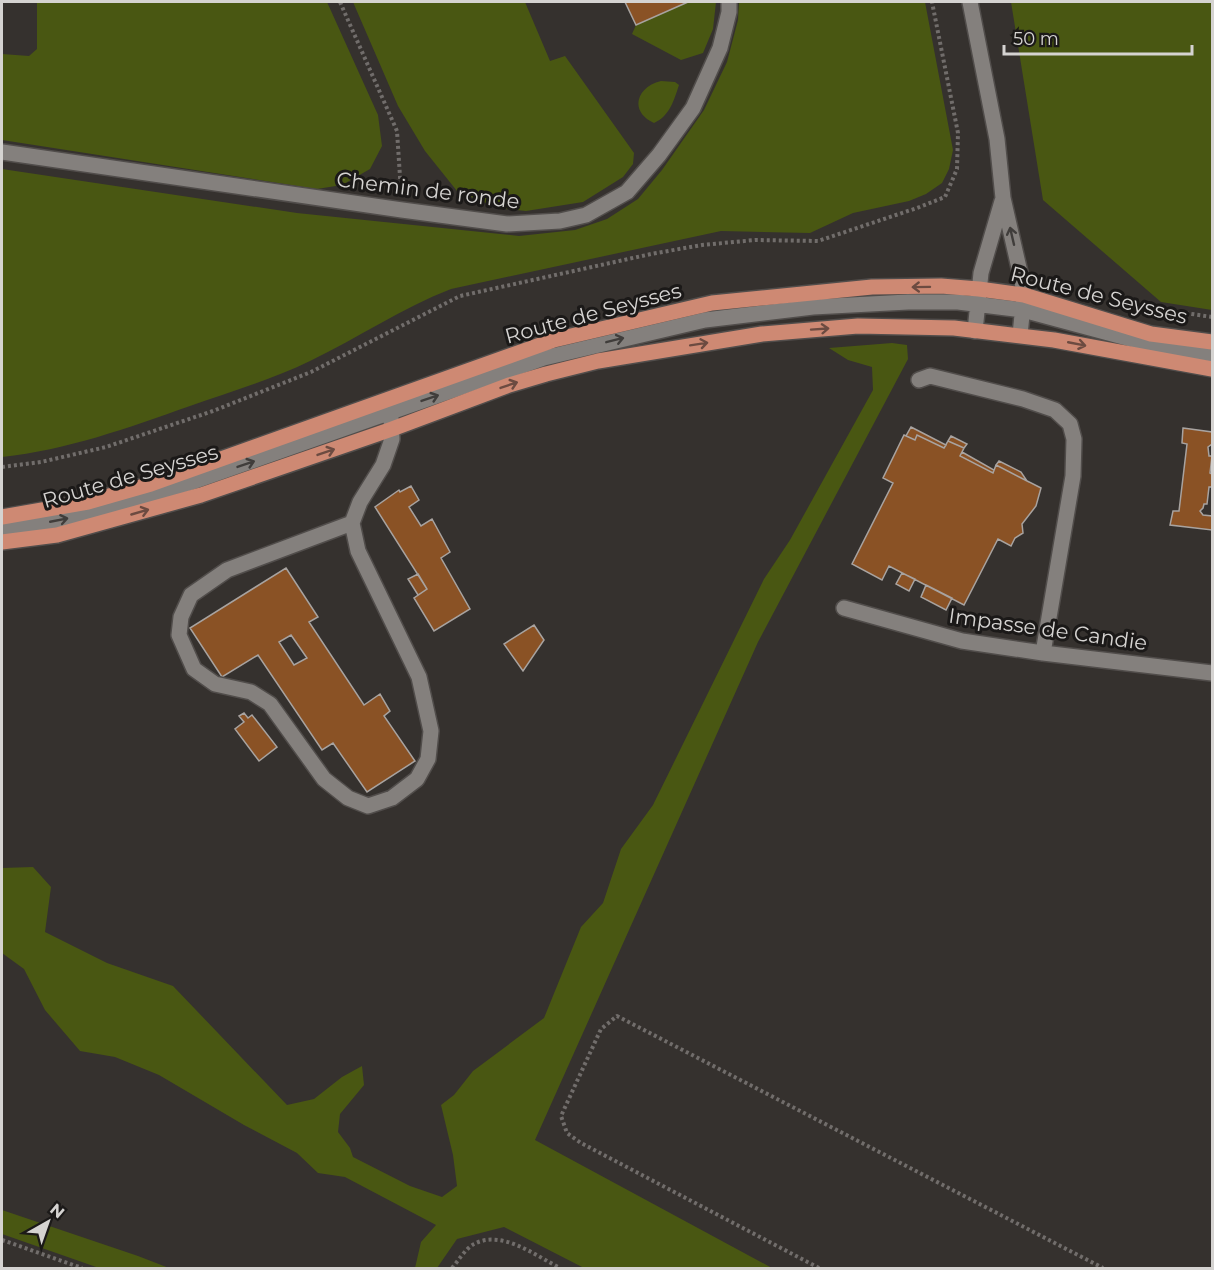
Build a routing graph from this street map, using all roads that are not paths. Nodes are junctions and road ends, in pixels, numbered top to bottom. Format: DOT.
graph roads {
  1 [pos="729,2"];
  2 [pos="970,2"];
  3 [pos="2,152"];
  4 [pos="1003,198"];
  5 [pos="978,296"];
  6 [pos="1023,303"];
  7 [pos="975,331"];
  8 [pos="1020,335"];
  9 [pos="1212,342"];
  10 [pos="1212,354"];
  11 [pos="1212,369"];
  12 [pos="919,380"];
  13 [pos="390,406"];
  14 [pos="392,429"];
  15 [pos="2,517"];
  16 [pos="352,523"];
  17 [pos="2,528"];
  18 [pos="2,542"];
  19 [pos="844,608"];
  20 [pos="1043,653"];
  21 [pos="1212,673"];
  1 -- 3 [label="street, Chemin de ronde"];
  2 -- 4 [label="street"];
  4 -- 5 [label="street"];
  6 -- 4 [label="street, one-way"];
  5 -- 6 [label="main road, Route de Seysses"];
  5 -- 7 [label="street"];
  13 -- 5 [label="street, Route de Seysses, one-way"];
  5 -- 13 [label="main road, Route de Seysses, one-way"];
  6 -- 8 [label="street"];
  6 -- 9 [label="main road, Route de Seysses"];
  6 -- 10 [label="street, Route de Seysses"];
  7 -- 8 [label="main road, Route de Seysses"];
  14 -- 7 [label="main road, Route de Seysses, one-way"];
  8 -- 11 [label="main road, Route de Seysses, one-way"];
  12 -- 20 [label="street"];
  13 -- 14 [label="street"];
  13 -- 15 [label="main road, Route de Seysses"];
  17 -- 13 [label="street, Route de Seysses, one-way"];
  14 -- 16 [label="street"];
  18 -- 14 [label="main road, Route de Seysses, one-way"];
  16 -- 16 [label="street"];
  19 -- 20 [label="street, Impasse de Candie"];
  20 -- 21 [label="street, Impasse de Candie"];
}
